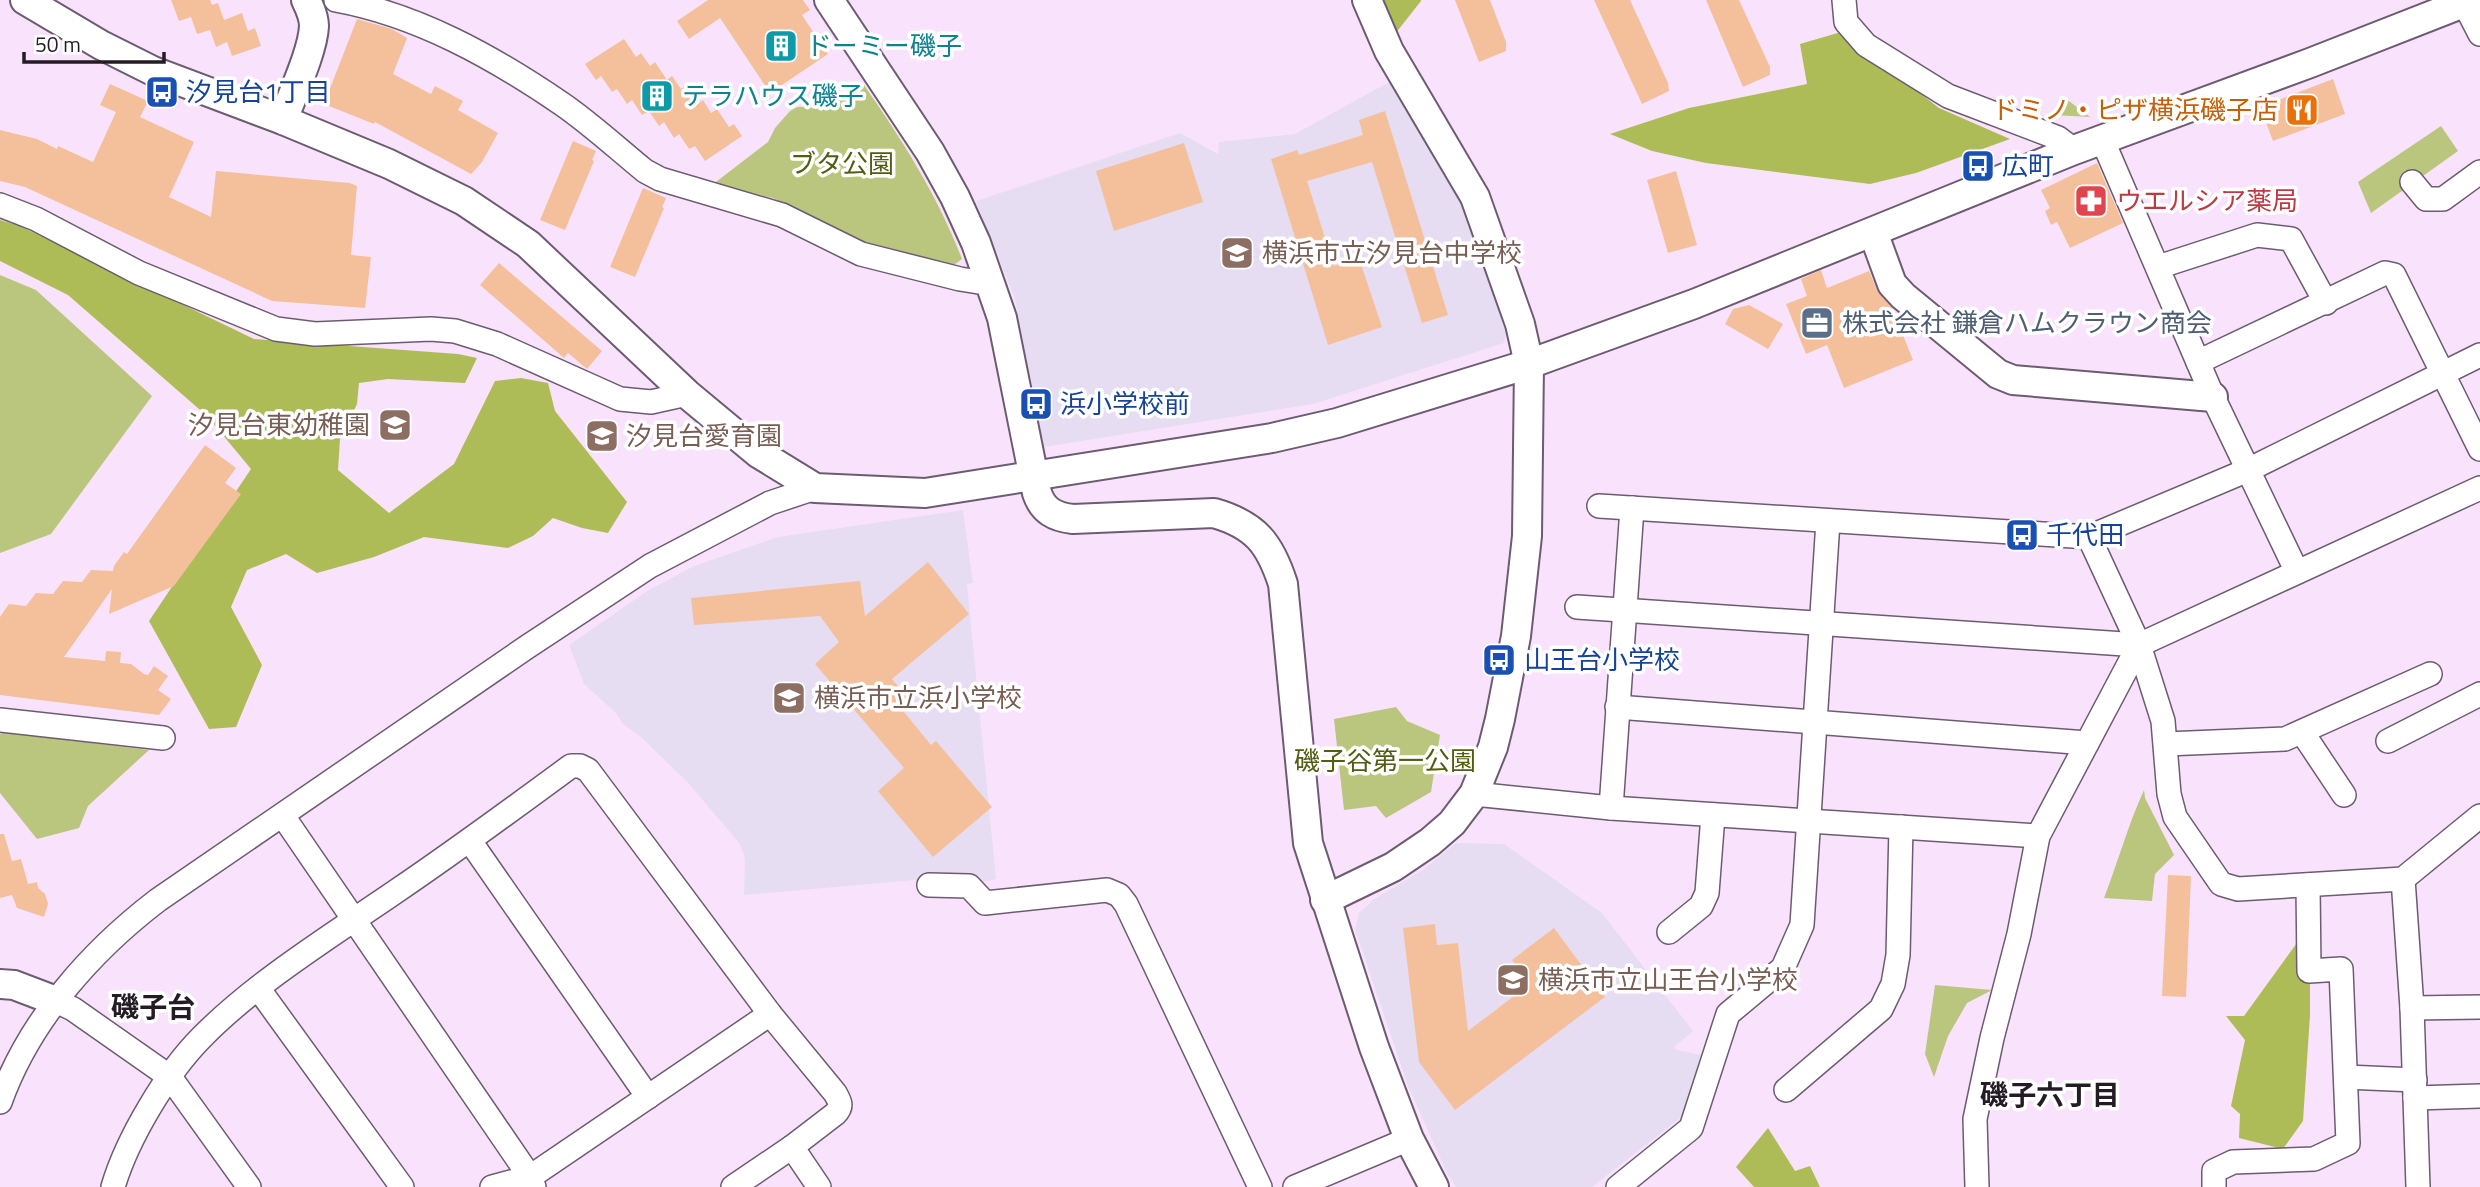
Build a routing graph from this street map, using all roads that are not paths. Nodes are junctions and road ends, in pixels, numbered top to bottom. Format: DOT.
graph roads {
  1 [pos="25,0"];
  2 [pos="306,0"];
  3 [pos="336,0"];
  4 [pos="829,0"];
  5 [pos="1367,0"];
  6 [pos="1844,0"];
  7 [pos="2468,2"];
  8 [pos="2480,34"];
  9 [pos="283,120"];
  10 [pos="2102,139"];
  11 [pos="2074,150"];
  12 [pos="2480,172"];
  13 [pos="2412,183"];
  14 [pos="0,205"];
  15 [pos="1873,232"];
  16 [pos="2158,267"];
  17 [pos="991,284"];
  18 [pos="2326,303"];
  19 [pos="2480,355"];
  20 [pos="2199,362"];
  21 [pos="1529,364"];
  22 [pos="2442,373"];
  23 [pos="687,394"];
  24 [pos="2213,397"];
  25 [pos="2480,449"];
  26 [pos="2248,470"];
  27 [pos="1035,476"];
  28 [pos="815,488"];
  29 [pos="2480,488"];
  30 [pos="1599,506"];
  31 [pos="1632,508"];
  32 [pos="1828,521"];
  33 [pos="2088,537"];
  34 [pos="2297,572"];
  35 [pos="1577,607"];
  36 [pos="1626,610"];
  37 [pos="1822,623"];
  38 [pos="2139,645"];
  39 [pos="2430,674"];
  40 [pos="2480,694"];
  41 [pos="1617,707"];
  42 [pos="0,720"];
  43 [pos="1815,722"];
  44 [pos="2302,732"];
  45 [pos="163,738"];
  46 [pos="2388,741"];
  47 [pos="2087,743"];
  48 [pos="2166,744"];
  49 [pos="1474,794"];
  50 [pos="2344,795"];
  51 [pos="1611,808"];
  52 [pos="1713,815"];
  53 [pos="283,816"];
  54 [pos="2480,816"];
  55 [pos="1809,821"];
  56 [pos="1901,827"];
  57 [pos="2038,836"];
  58 [pos="470,841"];
  59 [pos="2403,879"];
  60 [pos="929,885"];
  61 [pos="2308,885"];
  62 [pos="1325,900"];
  63 [pos="355,920"];
  64 [pos="1670,932"];
  65 [pos="0,984"];
  66 [pos="258,988"];
  67 [pos="56,1001"];
  68 [pos="2480,1007"];
  69 [pos="2412,1008"];
  70 [pos="770,1014"];
  71 [pos="170,1077"];
  72 [pos="2346,1077"];
  73 [pos="2415,1089"];
  74 [pos="1786,1090"];
  75 [pos="2480,1096"];
  76 [pos="648,1097"];
  77 [pos="0,1102"];
  78 [pos="1409,1139"];
  79 [pos="792,1147"];
  80 [pos="532,1182"];
  81 [pos="113,1187"];
  82 [pos="249,1187"];
  83 [pos="402,1187"];
  84 [pos="492,1187"];
  85 [pos="733,1187"];
  86 [pos="818,1187"];
  87 [pos="1260,1187"];
  88 [pos="1295,1187"];
  89 [pos="1434,1187"];
  90 [pos="1618,1187"];
  91 [pos="1977,1187"];
  92 [pos="2214,1187"];
  93 [pos="2418,1187"];
  1 -- 9 [label="street"];
  2 -- 9 [label="street"];
  3 -- 17 [label="street"];
  4 -- 17 [label="street"];
  5 -- 21 [label="street"];
  6 -- 11 [label="street"];
  7 -- 8 [label="street"];
  7 -- 10 [label="street"];
  9 -- 23 [label="street"];
  10 -- 11 [label="street"];
  10 -- 16 [label="street"];
  11 -- 15 [label="street"];
  12 -- 13 [label="street"];
  14 -- 23 [label="street"];
  15 -- 21 [label="street"];
  15 -- 24 [label="street"];
  16 -- 18 [label="street"];
  16 -- 20 [label="street"];
  17 -- 27 [label="street"];
  18 -- 20 [label="street"];
  18 -- 22 [label="street"];
  19 -- 22 [label="street"];
  20 -- 24 [label="street"];
  21 -- 27 [label="street"];
  21 -- 49 [label="street"];
  22 -- 25 [label="street"];
  22 -- 26 [label="street"];
  23 -- 28 [label="street"];
  24 -- 26 [label="street"];
  26 -- 33 [label="street"];
  26 -- 34 [label="street"];
  27 -- 28 [label="street"];
  27 -- 62 [label="street"];
  28 -- 53 [label="street"];
  29 -- 34 [label="street"];
  30 -- 31 [label="street"];
  31 -- 32 [label="street"];
  31 -- 36 [label="street"];
  32 -- 33 [label="street"];
  32 -- 37 [label="street"];
  33 -- 38 [label="street"];
  34 -- 38 [label="street"];
  35 -- 36 [label="street"];
  36 -- 37 [label="street"];
  36 -- 41 [label="street"];
  37 -- 38 [label="street"];
  37 -- 43 [label="street"];
  38 -- 47 [label="street"];
  38 -- 48 [label="street"];
  39 -- 44 [label="street"];
  40 -- 46 [label="street"];
  41 -- 43 [label="street"];
  41 -- 51 [label="street"];
  42 -- 45 [label="street"];
  43 -- 47 [label="street"];
  43 -- 55 [label="street"];
  44 -- 48 [label="street"];
  44 -- 50 [label="street"];
  47 -- 57 [label="street"];
  48 -- 61 [label="street"];
  49 -- 51 [label="street"];
  49 -- 62 [label="street"];
  51 -- 52 [label="street"];
  52 -- 55 [label="street"];
  52 -- 64 [label="street"];
  53 -- 63 [label="street"];
  53 -- 67 [label="street"];
  54 -- 59 [label="street"];
  55 -- 56 [label="street"];
  55 -- 90 [label="street"];
  56 -- 57 [label="street"];
  56 -- 74 [label="street"];
  57 -- 91 [label="street"];
  58 -- 63 [label="street"];
  58 -- 70 [label="street"];
  58 -- 76 [label="street"];
  59 -- 61 [label="street"];
  59 -- 69 [label="street"];
  60 -- 87 [label="street"];
  61 -- 72 [label="street"];
  62 -- 78 [label="street"];
  63 -- 66 [label="street"];
  63 -- 80 [label="street"];
  65 -- 67 [label="street"];
  66 -- 71 [label="street"];
  66 -- 83 [label="street"];
  67 -- 71 [label="street"];
  67 -- 77 [label="street"];
  68 -- 69 [label="street"];
  69 -- 73 [label="street"];
  70 -- 76 [label="street"];
  70 -- 79 [label="street"];
  71 -- 81 [label="street"];
  71 -- 82 [label="street"];
  72 -- 73 [label="street"];
  72 -- 92 [label="street"];
  73 -- 75 [label="street"];
  73 -- 93 [label="street"];
  76 -- 80 [label="street"];
  78 -- 88 [label="street"];
  78 -- 89 [label="street"];
  79 -- 85 [label="street"];
  79 -- 86 [label="street"];
  80 -- 84 [label="street"];
}
